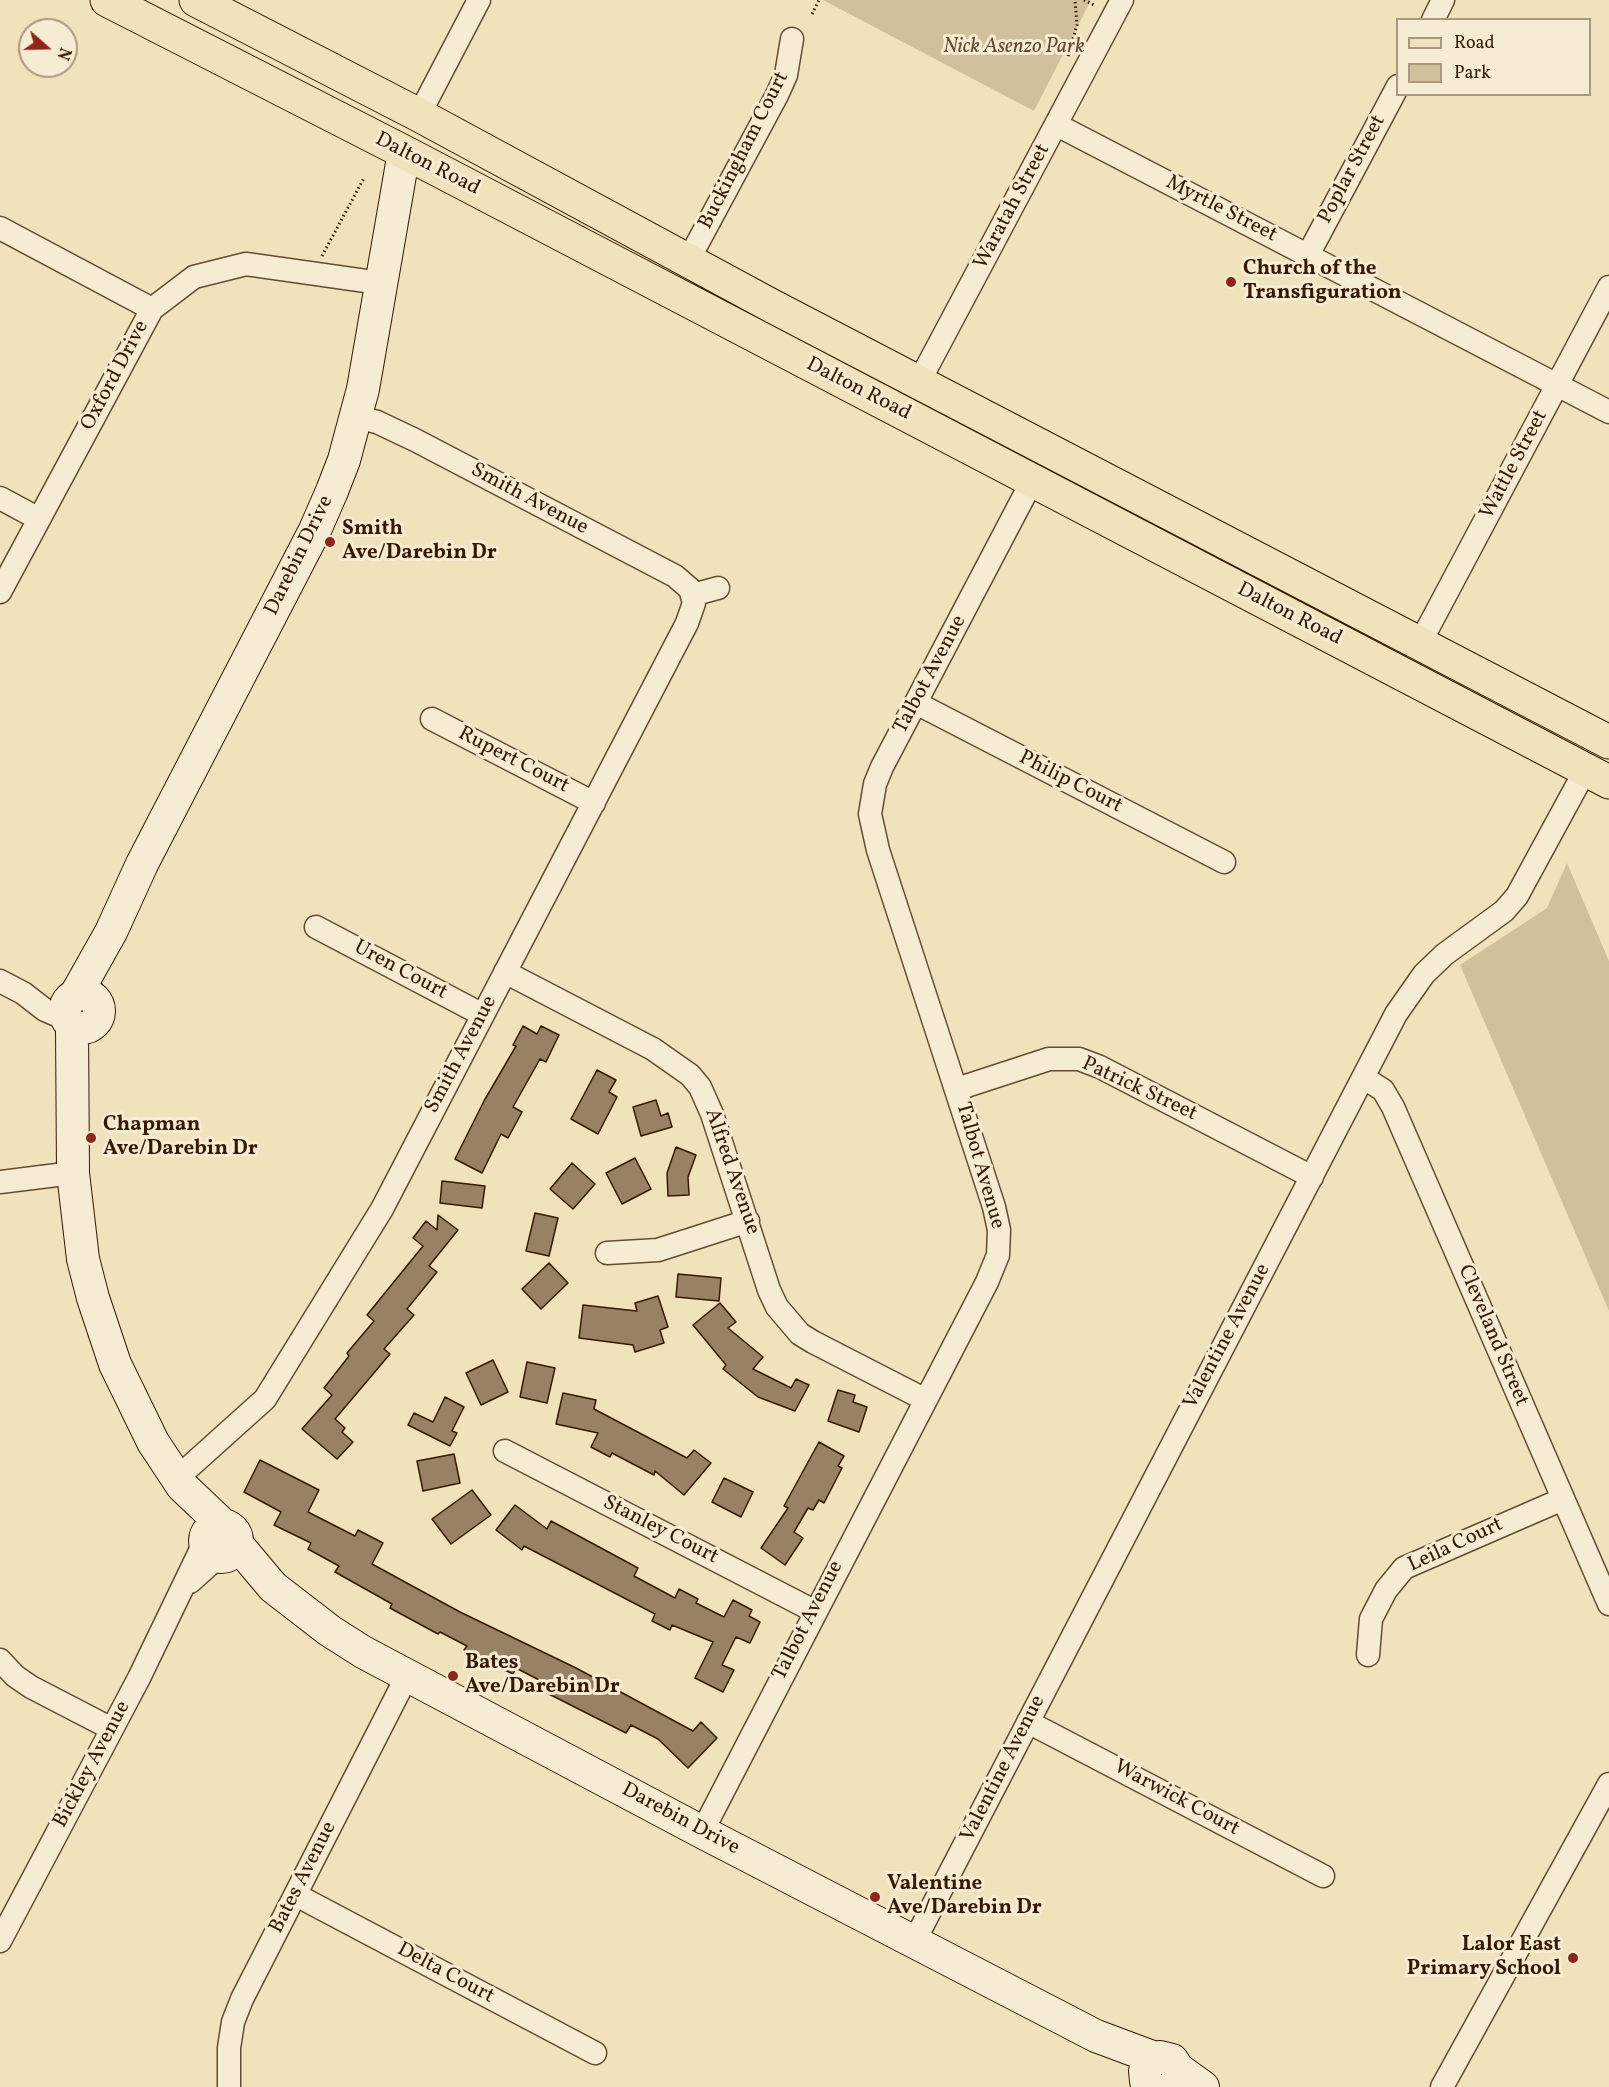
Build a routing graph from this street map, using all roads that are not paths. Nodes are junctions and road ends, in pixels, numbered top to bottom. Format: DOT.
graph roads {
  1 [pos="107,0"];
  2 [pos="196,0"];
  3 [pos="479,0"];
  4 [pos="1122,0"];
  5 [pos="1443,0"];
  6 [pos="1434,18"];
  7 [pos="792,39"];
  8 [pos="1396,90"];
  9 [pos="419,115"];
  10 [pos="1057,125"];
  11 [pos="404,152"];
  12 [pos="0,228"];
  13 [pos="1308,255"];
  14 [pos="689,259"];
  15 [pos="380,283"];
  16 [pos="1609,287"];
  17 [pos="152,309"];
  18 [pos="919,382"];
  19 [pos="1557,385"];
  20 [pos="1609,412"];
  21 [pos="903,413"];
  22 [pos="357,417"];
  23 [pos="1032,481"];
  24 [pos="0,498"];
  25 [pos="39,519"];
  26 [pos="718,588"];
  27 [pos="0,592"];
  28 [pos="692,595"];
  29 [pos="1420,643"];
  30 [pos="916,703"];
  31 [pos="432,719"];
  32 [pos="1609,742"];
  33 [pos="1597,776"];
  34 [pos="594,803"];
  35 [pos="1224,862"];
  36 [pos="316,927"];
  37 [pos="505,972"];
  38 [pos="0,981"];
  39 [pos="79,1011"];
  40 [pos="483,1015"];
  41 [pos="1364,1078"];
  42 [pos="957,1089"];
  43 [pos="73,1173"];
  44 [pos="1312,1177"];
  45 [pos="0,1182"];
  46 [pos="748,1221"];
  47 [pos="607,1253"];
  48 [pos="924,1399"];
  49 [pos="505,1450"];
  50 [pos="179,1482"];
  51 [pos="1563,1499"];
  52 [pos="219,1543"];
  53 [pos="1609,1604"];
  54 [pos="814,1611"];
  55 [pos="1368,1655"];
  56 [pos="0,1660"];
  57 [pos="407,1676"];
  58 [pos="1029,1722"];
  59 [pos="112,1729"];
  60 [pos="1609,1784"];
  61 [pos="702,1832"];
  62 [pos="1323,1876"];
  63 [pos="296,1895"];
  64 [pos="2,1932"];
  65 [pos="915,1940"];
  66 [pos="595,2053"];
  67 [pos="1157,2078"];
  68 [pos="229,2087"];
  69 [pos="1203,2087"];
  70 [pos="1442,2087"];
  1 -- 11 [label="main road, Dalton Road"];
  2 -- 9 [label="main road, Dalton Road"];
  3 -- 9 [label="street"];
  4 -- 10 [label="street, Waratah Street"];
  5 -- 6 [label="street"];
  7 -- 14 [label="street, Buckingham Court"];
  8 -- 13 [label="street, Poplar Street"];
  9 -- 11 [label="main road"];
  9 -- 14 [label="main road, Dalton Road"];
  10 -- 13 [label="street, Myrtle Street"];
  10 -- 18 [label="street, Waratah Street"];
  11 -- 15 [label="street, Darebin Drive"];
  11 -- 21 [label="main road, Dalton Road"];
  12 -- 17 [label="street"];
  13 -- 19 [label="street, Myrtle Street"];
  14 -- 18 [label="main road, Dalton Road"];
  15 -- 17 [label="street, Oxford Drive"];
  15 -- 22 [label="street, Darebin Drive"];
  16 -- 19 [label="street, Wattle Street"];
  17 -- 25 [label="street, Oxford Drive"];
  18 -- 21 [label="main road, Waratah Street"];
  18 -- 29 [label="main road, Dalton Road"];
  19 -- 20 [label="street, Myrtle Street"];
  19 -- 29 [label="street, Wattle Street"];
  21 -- 23 [label="main road, Dalton Road"];
  22 -- 28 [label="street, Smith Avenue"];
  22 -- 39 [label="street, Darebin Drive"];
  23 -- 30 [label="street, Talbot Avenue"];
  23 -- 33 [label="main road, Dalton Road"];
  24 -- 25 [label="street"];
  25 -- 27 [label="street, Oxford Drive"];
  26 -- 28 [label="street"];
  28 -- 34 [label="street, Smith Avenue"];
  29 -- 32 [label="main road, Dalton Road"];
  30 -- 35 [label="street, Philip Court"];
  30 -- 42 [label="street, Talbot Avenue"];
  31 -- 34 [label="street, Rupert Court"];
  33 -- 41 [label="street, Valentine Avenue"];
  34 -- 37 [label="street, Smith Avenue"];
  36 -- 40 [label="street, Uren Court"];
  37 -- 40 [label="street, Smith Avenue"];
  37 -- 46 [label="street, Alfred Avenue"];
  38 -- 39 [label="street"];
  39 -- 43 [label="street, Darebin Drive"];
  40 -- 50 [label="street, Smith Avenue"];
  41 -- 44 [label="street, Valentine Avenue"];
  41 -- 51 [label="street, Cleveland Street"];
  42 -- 44 [label="street, Patrick Street"];
  42 -- 48 [label="street, Talbot Avenue"];
  43 -- 45 [label="street"];
  43 -- 50 [label="street, Darebin Drive"];
  44 -- 58 [label="street, Valentine Avenue"];
  46 -- 47 [label="street"];
  46 -- 48 [label="street, Alfred Avenue"];
  48 -- 54 [label="street, Talbot Avenue"];
  49 -- 54 [label="street, Stanley Court"];
  50 -- 52 [label="street, Darebin Drive"];
  51 -- 53 [label="street, Cleveland Street"];
  51 -- 55 [label="street, Leila Court"];
  52 -- 57 [label="street, Darebin Drive"];
  52 -- 59 [label="street, Bickley Avenue"];
  54 -- 61 [label="street, Talbot Avenue"];
  56 -- 59 [label="street"];
  57 -- 61 [label="street, Darebin Drive"];
  57 -- 63 [label="street, Bates Avenue"];
  58 -- 62 [label="street, Warwick Court"];
  58 -- 65 [label="street, Valentine Avenue"];
  59 -- 64 [label="street, Bickley Avenue"];
  60 -- 70 [label="street"];
  61 -- 65 [label="street, Darebin Drive"];
  63 -- 66 [label="street, Delta Court"];
  63 -- 68 [label="street, Bates Avenue"];
  65 -- 67 [label="street, Darebin Drive"];
  67 -- 69 [label="street, Darebin Drive"];
}
